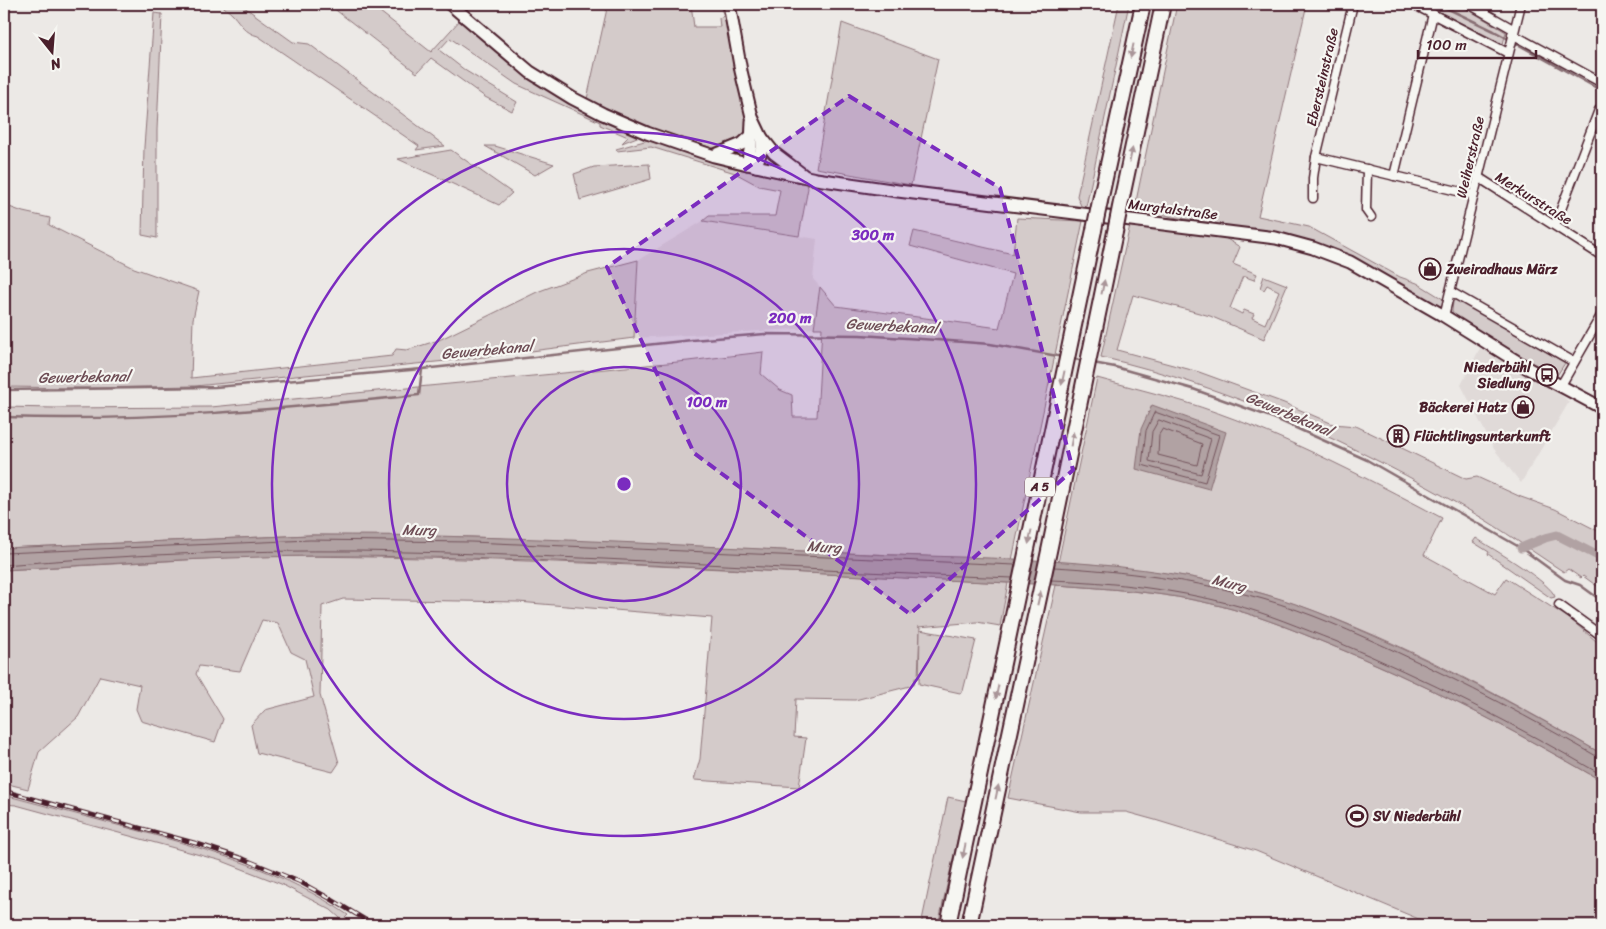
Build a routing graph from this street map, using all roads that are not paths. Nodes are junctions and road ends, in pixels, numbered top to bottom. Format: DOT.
graph roads {
  1 [pos="450,4"];
  2 [pos="730,4"];
  3 [pos="1143,4"];
  4 [pos="1163,4"];
  5 [pos="1352,4"];
  6 [pos="1413,4"];
  7 [pos="1468,4"];
  8 [pos="1521,4"];
  9 [pos="1433,14"];
  10 [pos="1512,36"];
  11 [pos="1508,52"];
  12 [pos="1602,83"];
  13 [pos="1600,110"];
  14 [pos="757,137"];
  15 [pos="714,156"];
  16 [pos="1316,156"];
  17 [pos="751,165"];
  18 [pos="1367,169"];
  19 [pos="1394,176"];
  20 [pos="806,177"];
  21 [pos="1478,177"];
  22 [pos="1474,195"];
  23 [pos="1314,198"];
  24 [pos="1371,217"];
  25 [pos="1555,226"];
  26 [pos="1602,256"];
  27 [pos="1451,292"];
  28 [pos="1602,314"];
  29 [pos="1444,316"];
  30 [pos="1574,362"];
  31 [pos="1560,387"];
  32 [pos="1602,408"];
  33 [pos="1559,605"];
  34 [pos="1602,636"];
  35 [pos="948,925"];
  36 [pos="969,925"];
  1 -- 15 [label="main road, Murgtalstraße"];
  2 -- 14 [label="main road"];
  3 -- 35 [label="highway, A 5, one-way, bridge"];
  36 -- 4 [label="highway, A 5, one-way, bridge"];
  5 -- 16 [label="street, Ebersteinstraße"];
  6 -- 9 [label="street"];
  7 -- 10 [label="street"];
  8 -- 10 [label="street, Weiherstraße"];
  9 -- 11 [label="street"];
  9 -- 19 [label="street"];
  10 -- 11 [label="street, Weiherstraße"];
  10 -- 12 [label="street"];
  11 -- 21 [label="street, Weiherstraße"];
  13 -- 25 [label="street"];
  14 -- 15 [label="main road"];
  14 -- 17 [label="main road"];
  14 -- 20 [label="main road"];
  15 -- 17 [label="main road, Murgtalstraße"];
  16 -- 18 [label="street"];
  16 -- 23 [label="street, Ebersteinstraße"];
  17 -- 20 [label="main road, Murgtalstraße"];
  18 -- 19 [label="street"];
  18 -- 24 [label="street"];
  19 -- 22 [label="street"];
  20 -- 29 [label="main road, Murgtalstraße"];
  21 -- 22 [label="street, Weiherstraße"];
  21 -- 25 [label="street, Merkurstraße"];
  22 -- 27 [label="street, Weiherstraße"];
  25 -- 26 [label="street, Merkurstraße"];
  27 -- 29 [label="street, Weiherstraße"];
  27 -- 30 [label="street"];
  28 -- 30 [label="street"];
  29 -- 31 [label="main road, Murgtalstraße"];
  30 -- 31 [label="street"];
  31 -- 32 [label="main road, Murgtalstraße"];
  33 -- 34 [label="street"];
}
